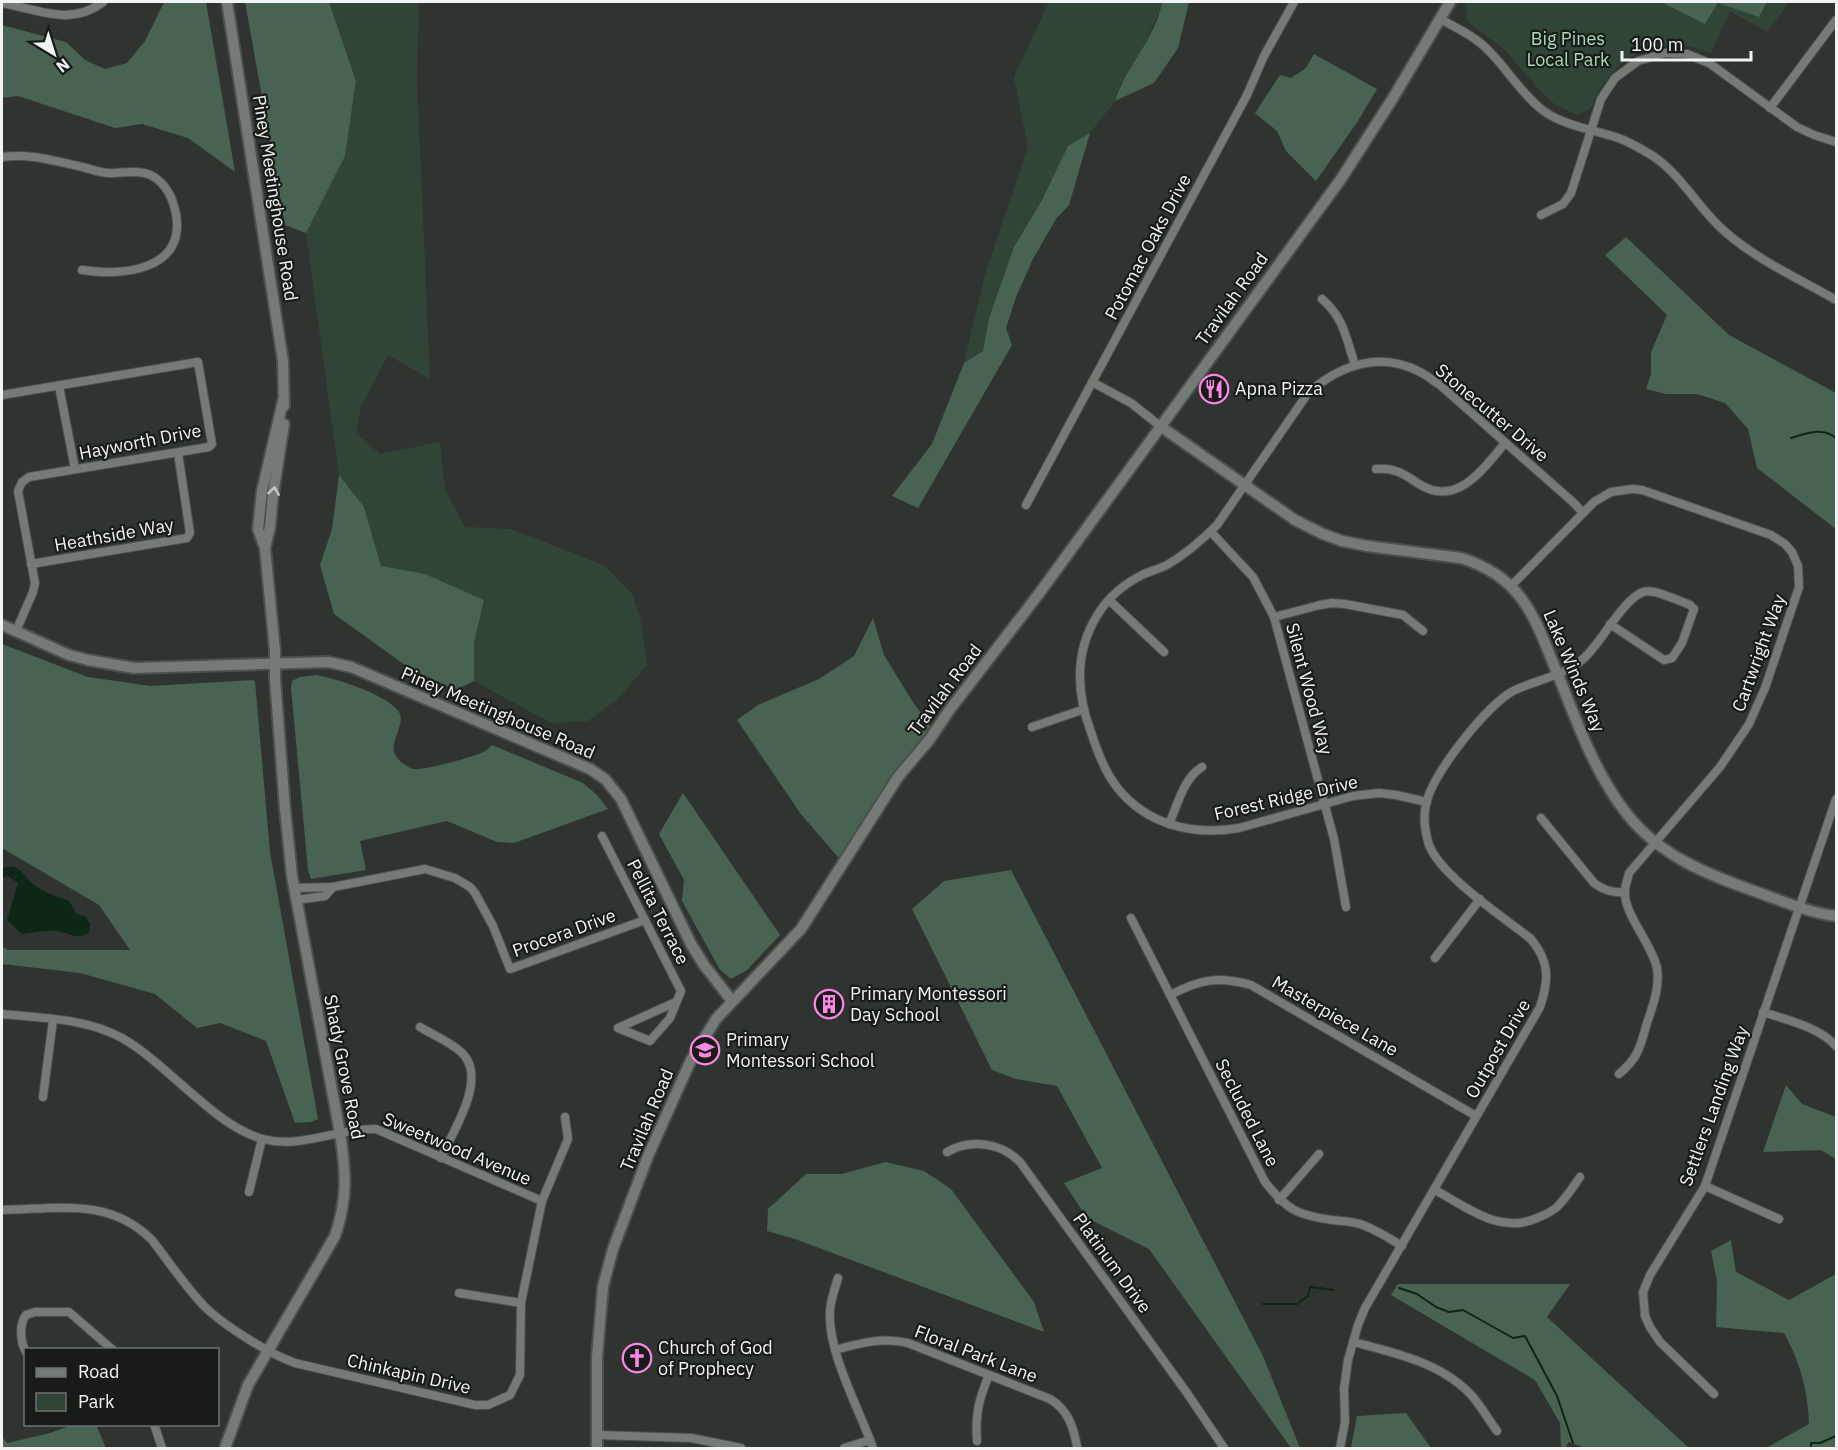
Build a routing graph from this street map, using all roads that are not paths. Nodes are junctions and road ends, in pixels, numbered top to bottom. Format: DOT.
graph roads {
  1 [pos="103,2"];
  2 [pos="227,2"];
  3 [pos="1294,2"];
  4 [pos="1450,2"];
  5 [pos="2,3"];
  6 [pos="22,4"];
  7 [pos="1440,19"];
  8 [pos="1836,20"];
  9 [pos="1770,108"];
  10 [pos="1591,131"];
  11 [pos="1836,142"];
  12 [pos="2,157"];
  13 [pos="1542,215"];
  14 [pos="82,270"];
  15 [pos="1322,299"];
  16 [pos="1836,300"];
  17 [pos="1355,365"];
  18 [pos="1092,382"];
  19 [pos="59,386"];
  20 [pos="2,395"];
  21 [pos="1160,426"];
  22 [pos="1505,443"];
  23 [pos="178,453"];
  24 [pos="75,469"];
  25 [pos="1376,469"];
  26 [pos="1244,485"];
  27 [pos="1026,505"];
  28 [pos="1583,513"];
  29 [pos="1210,532"];
  30 [pos="31,564"];
  31 [pos="1511,586"];
  32 [pos="1109,600"];
  33 [pos="1274,617"];
  34 [pos="1610,624"];
  35 [pos="2,625"];
  36 [pos="16,631"];
  37 [pos="1423,631"];
  38 [pos="1164,652"];
  39 [pos="275,664"];
  40 [pos="1557,673"];
  41 [pos="1082,710"];
  42 [pos="1032,727"];
  43 [pos="1202,767"];
  44 [pos="1836,799"];
  45 [pos="1426,802"];
  46 [pos="1324,804"];
  47 [pos="1541,818"];
  48 [pos="1169,824"];
  49 [pos="602,836"];
  50 [pos="1655,842"];
  51 [pos="333,887"];
  52 [pos="294,888"];
  53 [pos="1624,892"];
  54 [pos="1480,898"];
  55 [pos="296,900"];
  56 [pos="1799,906"];
  57 [pos="1346,907"];
  58 [pos="1836,916"];
  59 [pos="1131,918"];
  60 [pos="645,920"];
  61 [pos="1435,958"];
  62 [pos="1170,995"];
  63 [pos="732,1001"];
  64 [pos="676,1002"];
  65 [pos="1763,1012"];
  66 [pos="2,1014"];
  67 [pos="53,1020"];
  68 [pos="420,1027"];
  69 [pos="1836,1046"];
  70 [pos="1619,1074"];
  71 [pos="44,1097"];
  72 [pos="1476,1116"];
  73 [pos="565,1117"];
  74 [pos="340,1133"];
  75 [pos="262,1139"];
  76 [pos="947,1152"];
  77 [pos="1319,1154"];
  78 [pos="441,1158"];
  79 [pos="1580,1177"];
  80 [pos="1705,1186"];
  81 [pos="1435,1190"];
  82 [pos="249,1192"];
  83 [pos="1279,1200"];
  84 [pos="542,1201"];
  85 [pos="2,1210"];
  86 [pos="1779,1219"];
  87 [pos="1402,1246"];
  88 [pos="838,1278"];
  89 [pos="459,1293"];
  90 [pos="521,1303"];
  91 [pos="1353,1342"];
  92 [pos="111,1348"];
  93 [pos="24,1350"];
  94 [pos="268,1350"];
  95 [pos="835,1350"];
  96 [pos="989,1375"];
  97 [pos="1714,1394"];
  98 [pos="154,1426"];
  99 [pos="1497,1431"];
  100 [pos="597,1435"];
  101 [pos="870,1440"];
  102 [pos="977,1441"];
  103 [pos="1077,1446"];
  104 [pos="162,1449"];
  105 [pos="225,1449"];
  106 [pos="597,1449"];
  107 [pos="741,1449"];
  108 [pos="844,1449"];
  109 [pos="873,1449"];
  110 [pos="1224,1449"];
  111 [pos="1340,1449"];
  1 -- 6 [label="street"];
  2 -- 39 [label="main road, Piney Meetinghouse Road"];
  3 -- 18 [label="street, Potomac Oaks Drive"];
  4 -- 7 [label="main road, Travilah Road"];
  5 -- 6 [label="street"];
  7 -- 10 [label="street"];
  7 -- 21 [label="main road, Travilah Road"];
  8 -- 9 [label="street"];
  9 -- 10 [label="street"];
  9 -- 11 [label="street"];
  10 -- 13 [label="street"];
  10 -- 16 [label="street"];
  12 -- 14 [label="street"];
  15 -- 17 [label="street"];
  17 -- 22 [label="street, Stonecutter Drive"];
  17 -- 26 [label="street, Stonecutter Drive"];
  18 -- 21 [label="street"];
  18 -- 27 [label="street, Potomac Oaks Drive"];
  19 -- 20 [label="street, Hayworth Drive"];
  19 -- 23 [label="street, Hayworth Drive"];
  19 -- 24 [label="street"];
  21 -- 26 [label="main road, Lake Winds Way"];
  21 -- 63 [label="main road, Travilah Road"];
  22 -- 25 [label="street"];
  22 -- 28 [label="street, Stonecutter Drive"];
  23 -- 24 [label="street, Hayworth Drive"];
  23 -- 30 [label="street, Heathside Way"];
  24 -- 30 [label="street, Hayworth Drive"];
  26 -- 29 [label="street, Forest Ridge Drive"];
  26 -- 31 [label="main road, Lake Winds Way"];
  28 -- 31 [label="street, Cartwright Way"];
  28 -- 50 [label="street, Cartwright Way"];
  29 -- 32 [label="street, Forest Ridge Drive"];
  29 -- 33 [label="street, Silent Wood Way"];
  30 -- 36 [label="street, Hayworth Drive"];
  31 -- 40 [label="main road, Lake Winds Way"];
  32 -- 38 [label="street"];
  32 -- 41 [label="street, Forest Ridge Drive"];
  33 -- 37 [label="street"];
  33 -- 46 [label="street, Silent Wood Way"];
  34 -- 34 [label="street, Outpost Drive"];
  34 -- 40 [label="street, Outpost Drive"];
  35 -- 36 [label="main road"];
  36 -- 39 [label="main road"];
  39 -- 52 [label="main road, Shady Grove Road"];
  39 -- 63 [label="main road, Piney Meetinghouse Road"];
  40 -- 45 [label="street, Outpost Drive"];
  40 -- 50 [label="main road, Lake Winds Way"];
  41 -- 42 [label="street"];
  41 -- 48 [label="street, Forest Ridge Drive"];
  43 -- 48 [label="street"];
  44 -- 56 [label="street, Settlers Landing Way"];
  45 -- 46 [label="street, Forest Ridge Drive"];
  45 -- 54 [label="street, Outpost Drive"];
  46 -- 48 [label="street, Forest Ridge Drive"];
  46 -- 57 [label="street, Silent Wood Way"];
  47 -- 53 [label="street"];
  49 -- 60 [label="street, Pellita Terrace"];
  50 -- 53 [label="street, Cartwright Way"];
  50 -- 56 [label="main road, Lake Winds Way"];
  51 -- 52 [label="street, Procera Drive"];
  51 -- 55 [label="street, Procera Drive"];
  51 -- 60 [label="street, Procera Drive"];
  52 -- 55 [label="main road, Shady Grove Road"];
  53 -- 70 [label="street"];
  54 -- 61 [label="street"];
  54 -- 72 [label="street, Outpost Drive"];
  55 -- 74 [label="main road, Shady Grove Road"];
  56 -- 58 [label="main road, Lake Winds Way"];
  56 -- 65 [label="street, Settlers Landing Way"];
  59 -- 62 [label="street, Secluded Lane"];
  60 -- 64 [label="street, Pellita Terrace"];
  62 -- 72 [label="street, Masterpiece Lane"];
  62 -- 83 [label="street, Secluded Lane"];
  63 -- 100 [label="main road, Travilah Road"];
  64 -- 64 [label="street"];
  65 -- 69 [label="street"];
  65 -- 80 [label="street, Settlers Landing Way"];
  66 -- 67 [label="street, Sweetwood Avenue"];
  67 -- 71 [label="street"];
  67 -- 75 [label="street, Sweetwood Avenue"];
  68 -- 78 [label="street"];
  72 -- 81 [label="street, Outpost Drive"];
  73 -- 84 [label="street, Chinkapin Drive"];
  74 -- 75 [label="street, Sweetwood Avenue"];
  74 -- 78 [label="street, Sweetwood Avenue"];
  74 -- 94 [label="main road, Shady Grove Road"];
  75 -- 82 [label="street"];
  76 -- 110 [label="street, Platinum Drive"];
  77 -- 83 [label="street"];
  78 -- 84 [label="street, Sweetwood Avenue"];
  79 -- 81 [label="street"];
  80 -- 86 [label="street"];
  80 -- 97 [label="street, Settlers Landing Way"];
  81 -- 87 [label="street, Outpost Drive"];
  83 -- 87 [label="street, Secluded Lane"];
  84 -- 90 [label="street, Chinkapin Drive"];
  85 -- 94 [label="street, Chinkapin Drive"];
  87 -- 91 [label="street, Outpost Drive"];
  88 -- 95 [label="street"];
  89 -- 90 [label="street"];
  90 -- 94 [label="street, Chinkapin Drive"];
  91 -- 99 [label="street"];
  91 -- 111 [label="street, Outpost Drive"];
  92 -- 93 [label="street"];
  94 -- 105 [label="main road, Shady Grove Road"];
  95 -- 96 [label="street, Floral Park Lane"];
  95 -- 101 [label="street"];
  96 -- 102 [label="street"];
  96 -- 103 [label="street, Floral Park Lane"];
  98 -- 104 [label="street"];
  100 -- 106 [label="main road, Travilah Road"];
  100 -- 107 [label="street"];
  101 -- 108 [label="street"];
  101 -- 109 [label="street"];
}
